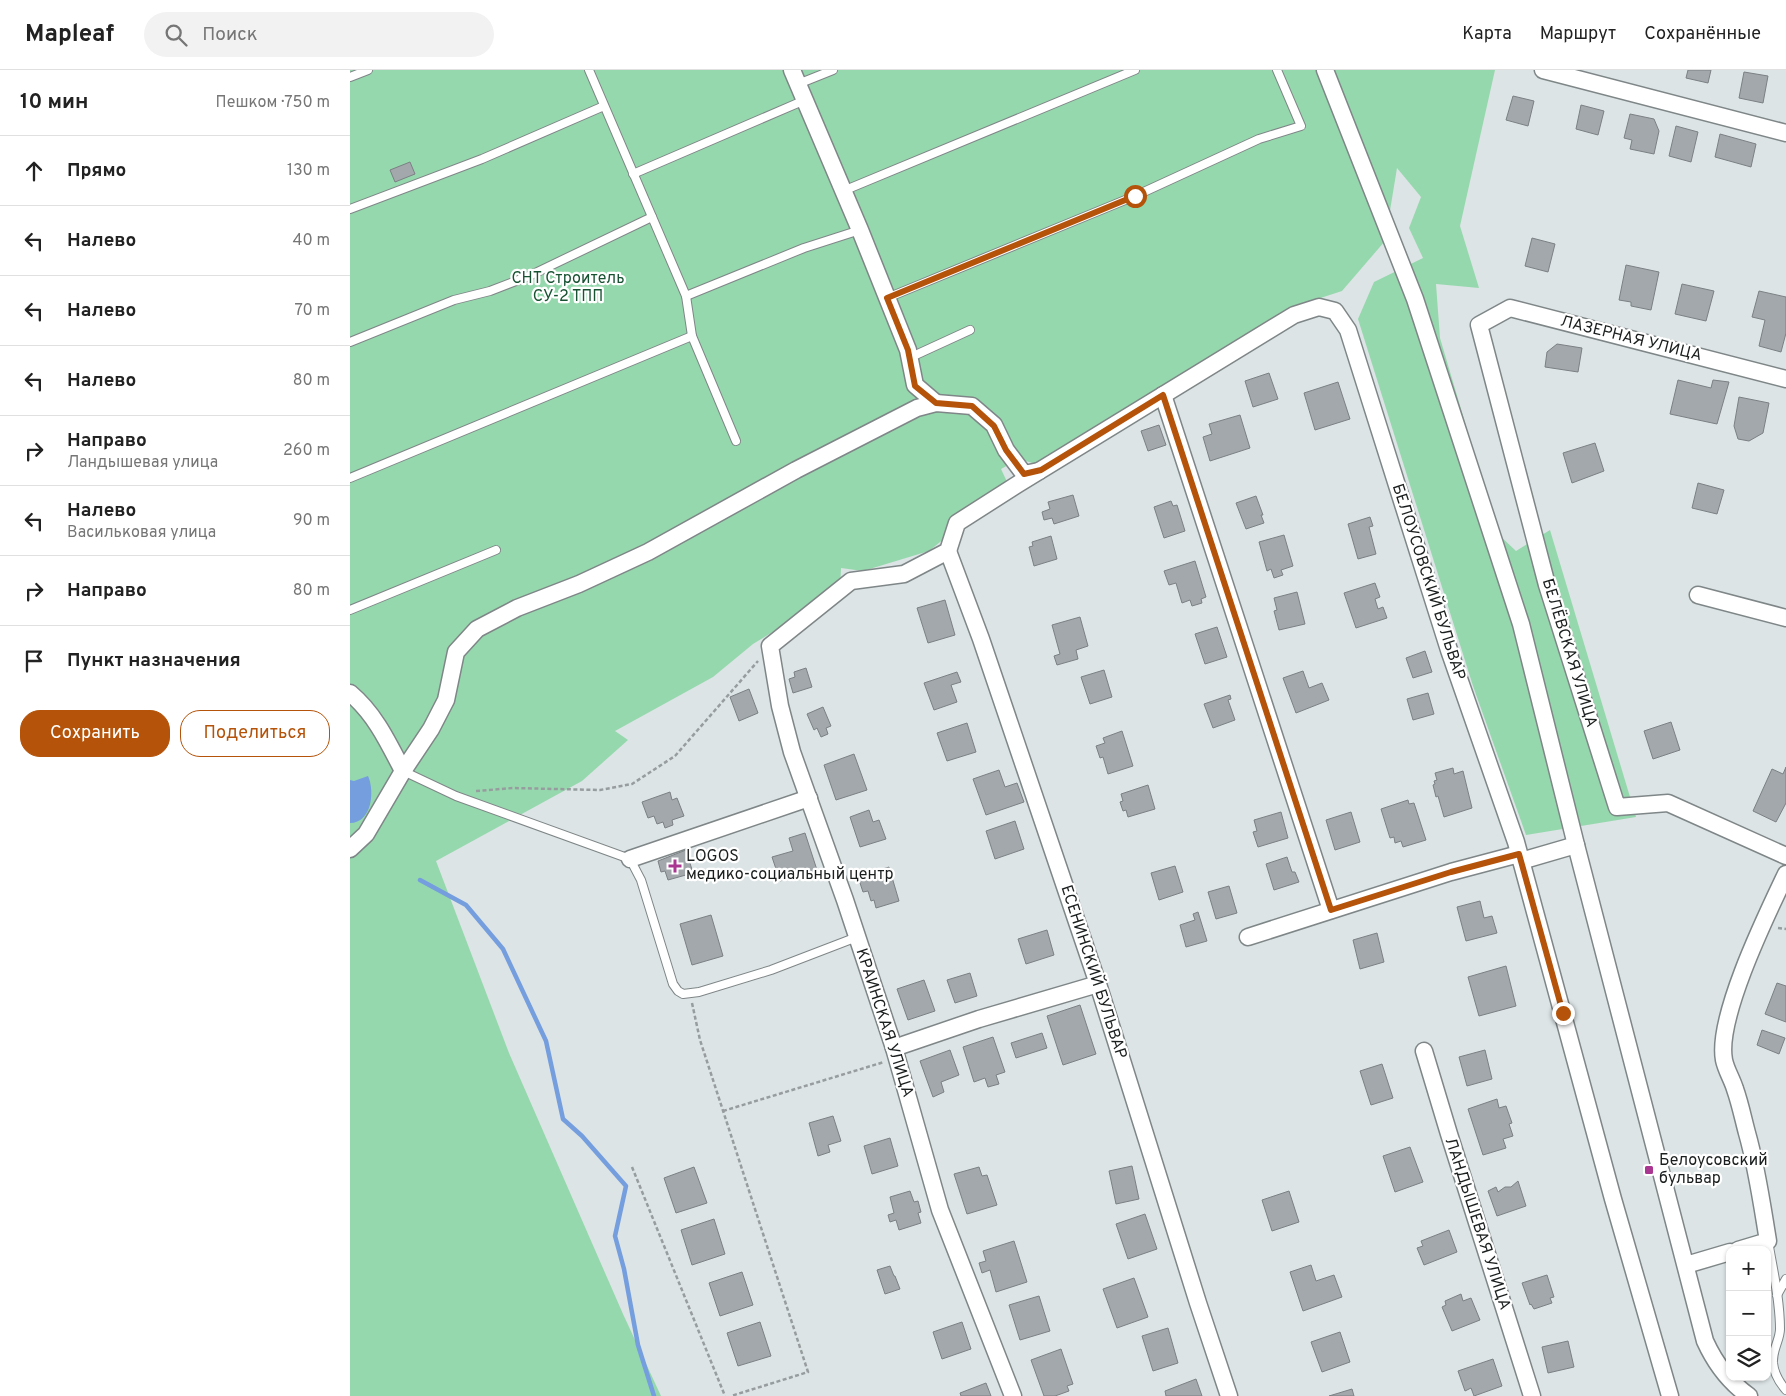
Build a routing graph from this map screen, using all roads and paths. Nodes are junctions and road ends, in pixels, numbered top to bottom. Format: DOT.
graph roads {
  1 [pos="368,70"];
  2 [pos="589,70"];
  3 [pos="833,70"];
  4 [pos="1134,70"];
  5 [pos="1276,70"];
  6 [pos="1325,70"];
  7 [pos="1543,70"];
  8 [pos="350,77"];
  9 [pos="795,77"];
  10 [pos="804,100"];
  11 [pos="604,106"];
  12 [pos="1786,133"];
  13 [pos="633,174"];
  14 [pos="843,191"];
  15 [pos="350,209"];
  16 [pos="652,217"];
  17 [pos="860,230"];
  18 [pos="686,296"];
  19 [pos="887,298"];
  20 [pos="1479,325"];
  21 [pos="970,330"];
  22 [pos="692,336"];
  23 [pos="350,342"];
  24 [pos="910,358"];
  25 [pos="1786,379"];
  26 [pos="1163,395"];
  27 [pos="936,403"];
  28 [pos="736,441"];
  29 [pos="1041,470"];
  30 [pos="350,478"];
  31 [pos="496,550"];
  32 [pos="948,551"];
  33 [pos="1698,596"];
  34 [pos="350,610"];
  35 [pos="1786,618"];
  36 [pos="770,646"];
  37 [pos="350,693"];
  38 [pos="403,771"];
  39 [pos="474,791"];
  40 [pos="809,798"];
  41 [pos="1576,845"];
  42 [pos="350,849"];
  43 [pos="1786,856"];
  44 [pos="1520,857"];
  45 [pos="630,859"];
  46 [pos="1786,874"];
  47 [pos="1331,910"];
  48 [pos="857,937"];
  49 [pos="1248,937"];
  50 [pos="1098,984"];
  51 [pos="691,994"];
  52 [pos="1424,1051"];
  53 [pos="896,1052"];
  54 [pos="723,1111"];
  55 [pos="632,1167"];
  56 [pos="1768,1241"];
  57 [pos="1751,1246"];
  58 [pos="1726,1253"];
  59 [pos="1686,1265"];
  60 [pos="1786,1279"];
  61 [pos="1777,1295"];
  62 [pos="1786,1390"];
  63 [pos="1740,1393"];
  64 [pos="724,1396"];
  65 [pos="731,1396"];
  66 [pos="1013,1396"];
  67 [pos="1229,1396"];
  68 [pos="1532,1396"];
  69 [pos="1670,1396"];
  1 -- 8 [label="lane"];
  2 -- 11 [label="lane"];
  3 -- 9 [label="lane"];
  4 -- 14 [label="lane"];
  5 -- 19 [label="lane"];
  6 -- 41 [label="street"];
  7 -- 12 [label="street"];
  9 -- 10 [label="street"];
  10 -- 13 [label="lane"];
  10 -- 14 [label="street"];
  11 -- 13 [label="lane"];
  11 -- 15 [label="lane"];
  13 -- 16 [label="lane"];
  14 -- 17 [label="street"];
  16 -- 18 [label="lane"];
  16 -- 23 [label="lane"];
  17 -- 18 [label="lane"];
  17 -- 19 [label="street"];
  18 -- 22 [label="lane"];
  19 -- 24 [label="street"];
  20 -- 25 [label="street, ЛАЗЕРНАЯ УЛИЦА"];
  20 -- 43 [label="street, БЕЛЁВСКАЯ УЛИЦА"];
  21 -- 24 [label="lane"];
  22 -- 28 [label="lane"];
  22 -- 30 [label="lane"];
  24 -- 27 [label="street"];
  26 -- 29 [label="street"];
  26 -- 44 [label="street, БЕЛОУСОВСКИЙ БУЛЬВАР"];
  26 -- 47 [label="street"];
  27 -- 29 [label="street"];
  27 -- 38 [label="street"];
  29 -- 32 [label="street"];
  31 -- 34 [label="lane"];
  32 -- 36 [label="street"];
  32 -- 50 [label="street, ЕСЕНИНСКИЙ БУЛЬВАР"];
  33 -- 35 [label="street"];
  36 -- 39 [label="path"];
  36 -- 40 [label="street, КРАИНСКАЯ УЛИЦА"];
  37 -- 38 [label="street"];
  38 -- 42 [label="street"];
  38 -- 45 [label="lane"];
  40 -- 45 [label="street"];
  40 -- 48 [label="street, КРАИНСКАЯ УЛИЦА"];
  41 -- 44 [label="street"];
  41 -- 59 [label="street"];
  44 -- 47 [label="street"];
  44 -- 69 [label="street, БЕЛОУСОВСКИЙ БУЛЬВАР"];
  45 -- 51 [label="lane"];
  46 -- 56 [label="street"];
  47 -- 49 [label="street"];
  48 -- 51 [label="lane"];
  48 -- 53 [label="street, КРАИНСКАЯ УЛИЦА"];
  50 -- 53 [label="street"];
  50 -- 67 [label="street, ЕСЕНИНСКИЙ БУЛЬВАР"];
  51 -- 54 [label="path"];
  52 -- 68 [label="street, ЛАНДЫШЕВАЯ УЛИЦА"];
  53 -- 54 [label="path"];
  53 -- 66 [label="street, КРАИНСКАЯ УЛИЦА"];
  54 -- 65 [label="path"];
  55 -- 64 [label="path"];
  56 -- 57 [label="street"];
  56 -- 61 [label="lane"];
  58 -- 59 [label="street"];
  59 -- 63 [label="street"];
  60 -- 61 [label="lane"];
  61 -- 62 [label="lane"];
}
